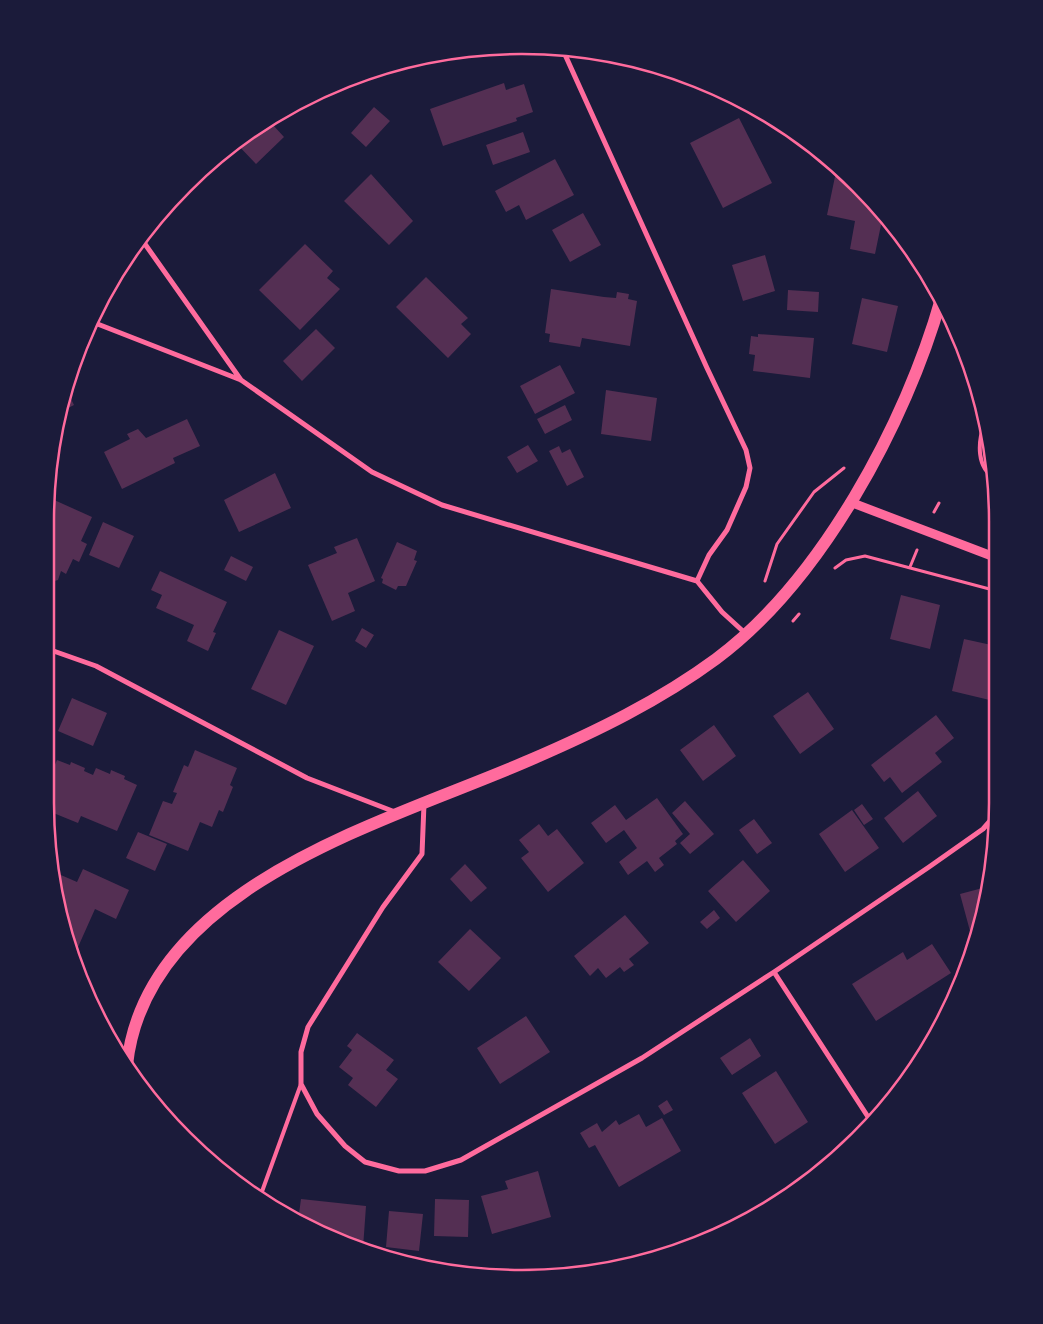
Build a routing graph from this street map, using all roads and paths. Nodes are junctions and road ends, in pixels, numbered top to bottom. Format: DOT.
graph roads {
  1 [pos="566,56"];
  2 [pos="145,244"];
  3 [pos="938,309"];
  4 [pos="98,323"];
  5 [pos="241,380"];
  6 [pos="981,434"];
  7 [pos="846,466"];
  8 [pos="986,469"];
  9 [pos="850,502"];
  10 [pos="989,555"];
  11 [pos="832,573"];
  12 [pos="698,581"];
  13 [pos="764,585"];
  14 [pos="989,589"];
  15 [pos="805,607"];
  16 [pos="793,621"];
  17 [pos="746,634"];
  18 [pos="54,651"];
  19 [pos="424,804"];
  20 [pos="397,813"];
  21 [pos="988,823"];
  22 [pos="774,972"];
  23 [pos="129,1056"];
  24 [pos="301,1084"];
  25 [pos="868,1116"];
  26 [pos="262,1191"];
  1 -- 12 [label="street"];
  2 -- 5 [label="street"];
  3 -- 9 [label="main road"];
  4 -- 5 [label="street"];
  5 -- 12 [label="street"];
  6 -- 8 [label="lane"];
  7 -- 13 [label="path"];
  9 -- 10 [label="street"];
  9 -- 17 [label="main road"];
  11 -- 14 [label="path"];
  12 -- 17 [label="street"];
  15 -- 16 [label="path"];
  17 -- 19 [label="main road"];
  18 -- 20 [label="street"];
  19 -- 20 [label="main road"];
  19 -- 24 [label="street"];
  20 -- 23 [label="main road"];
  21 -- 22 [label="street"];
  22 -- 24 [label="street"];
  22 -- 25 [label="street"];
  24 -- 26 [label="lane"];
}
